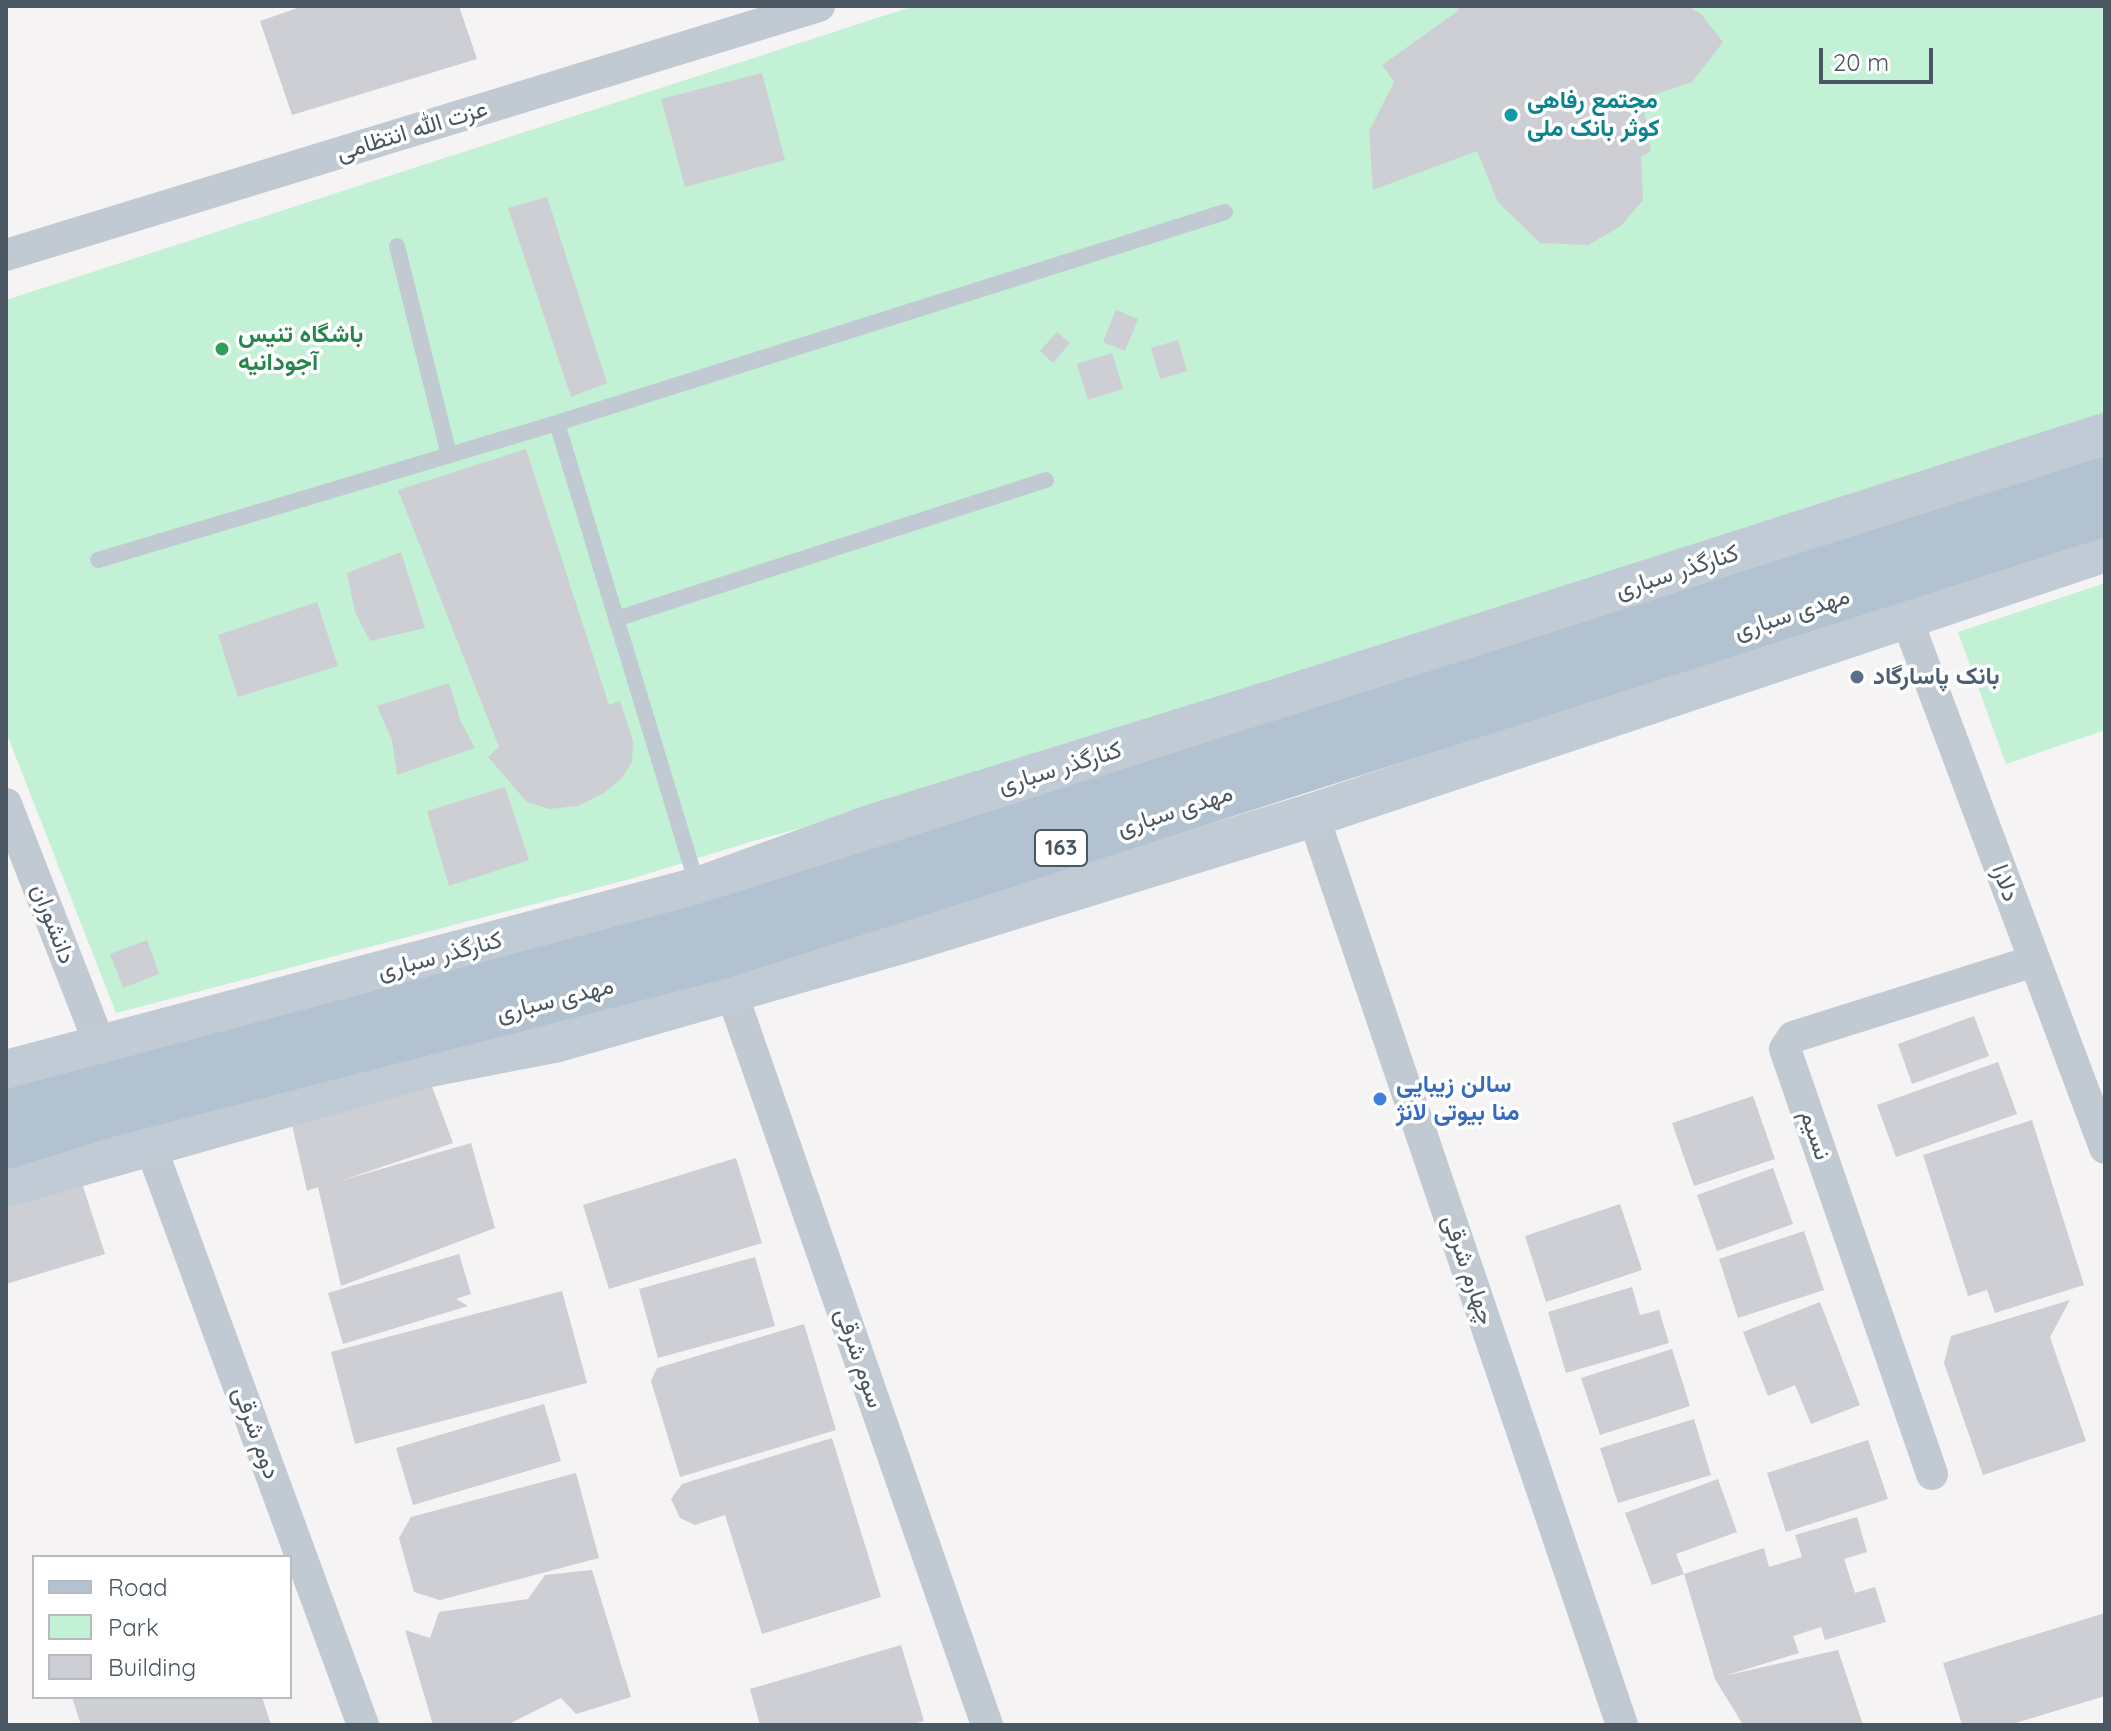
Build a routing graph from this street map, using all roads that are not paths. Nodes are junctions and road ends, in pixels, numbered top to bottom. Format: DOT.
graph roads {
  1 [pos="801,9"];
  2 [pos="1225,212"];
  3 [pos="397,246"];
  4 [pos="6,255"];
  5 [pos="557,423"];
  6 [pos="2105,435"];
  7 [pos="449,455"];
  8 [pos="2105,479"];
  9 [pos="1046,480"];
  10 [pos="2105,514"];
  11 [pos="2105,550"];
  12 [pos="98,560"];
  13 [pos="1906,617"];
  14 [pos="616,619"];
  15 [pos="6,804"];
  16 [pos="1313,815"];
  17 [pos="698,889"];
  18 [pos="2034,961"];
  19 [pos="731,991"];
  20 [pos="100,1045"];
  21 [pos="6,1072"];
  22 [pos="6,1112"];
  23 [pos="149,1142"];
  24 [pos="6,1147"];
  25 [pos="2105,1148"];
  26 [pos="6,1185"];
  27 [pos="1932,1474"];
  28 [pos="363,1725"];
  29 [pos="987,1725"];
  30 [pos="1622,1725"];
  1 -- 4 [label="street, عزت الله انتظامی"];
  2 -- 5 [label="lane"];
  3 -- 7 [label="lane"];
  5 -- 7 [label="lane"];
  5 -- 14 [label="lane"];
  6 -- 17 [label="main road, کنارگذر سباری"];
  7 -- 12 [label="lane"];
  8 -- 22 [label="main road, مهدی سباری / 163"];
  9 -- 14 [label="lane"];
  10 -- 24 [label="main road, مهدی سباری / 163"];
  11 -- 13 [label="main road"];
  13 -- 16 [label="main road"];
  13 -- 18 [label="street, دلارا"];
  14 -- 17 [label="lane"];
  15 -- 20 [label="street, دانشوران"];
  16 -- 19 [label="main road"];
  16 -- 30 [label="street, چهارم شرقی"];
  17 -- 20 [label="main road, کنارگذر سباری"];
  18 -- 25 [label="street, دلارا"];
  18 -- 27 [label="street, نسیم"];
  19 -- 23 [label="main road"];
  19 -- 29 [label="street, سوم شرقی"];
  20 -- 21 [label="main road, کنارگذر سباری"];
  23 -- 26 [label="main road"];
  23 -- 28 [label="street, دوم شرقی"];
}
